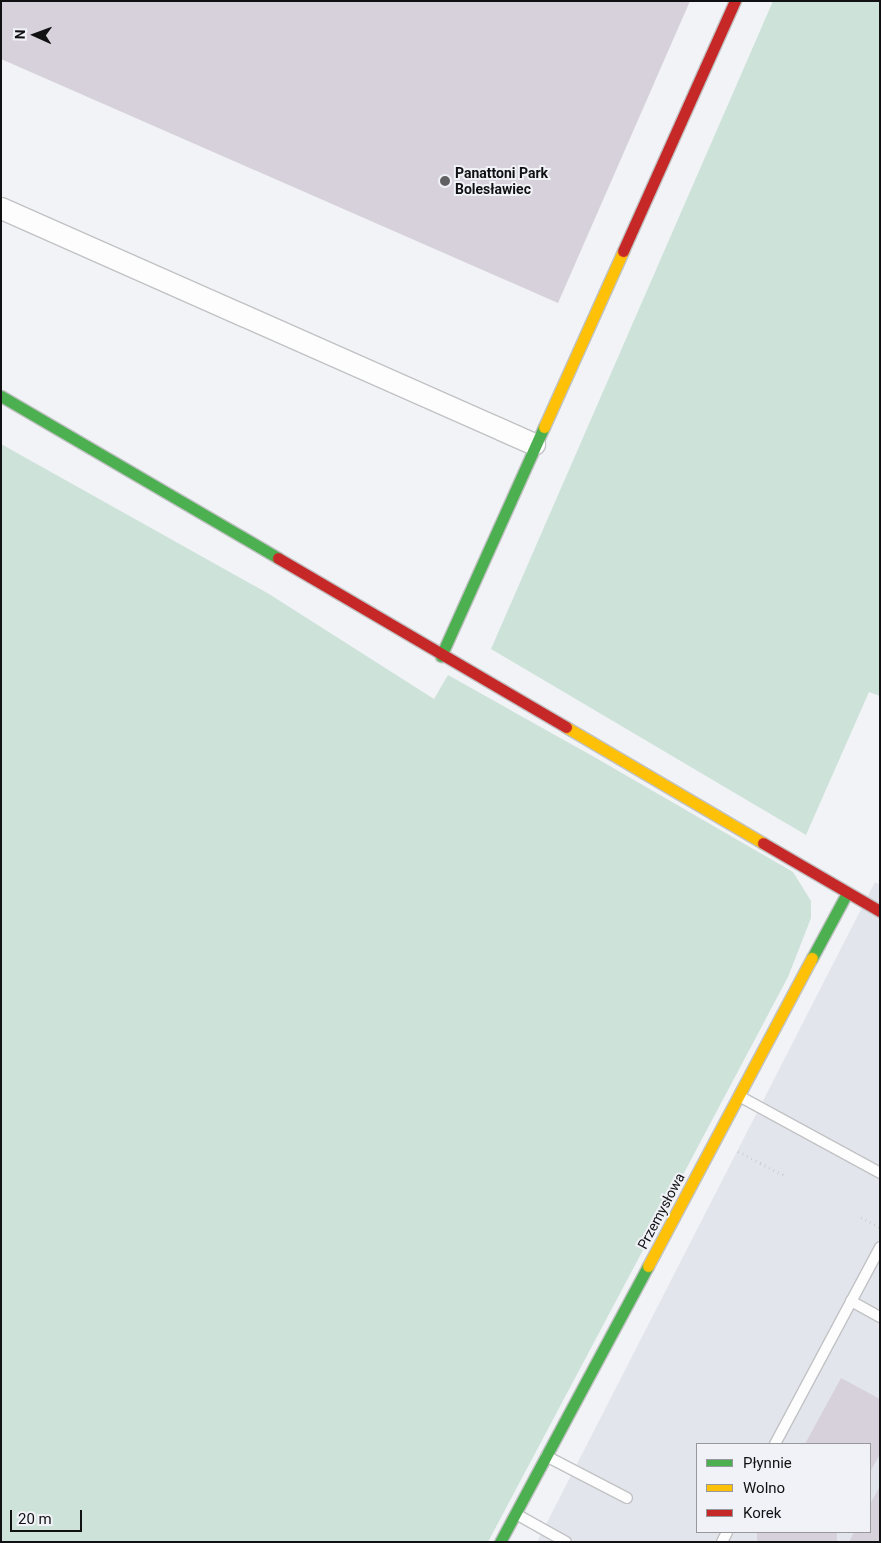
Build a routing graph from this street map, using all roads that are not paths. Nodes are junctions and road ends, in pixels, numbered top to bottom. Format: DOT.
graph roads {
  1 [pos="735,1"];
  2 [pos="1,208"];
  3 [pos="1,396"];
  4 [pos="534,444"];
  5 [pos="441,656"];
  6 [pos="848,893"];
  7 [pos="880,911"];
  8 [pos="738,1095"];
  9 [pos="880,1173"];
  10 [pos="880,1247"];
  11 [pos="851,1301"];
  12 [pos="880,1317"];
  13 [pos="776,1443"];
  14 [pos="546,1456"];
  15 [pos="627,1498"];
  16 [pos="514,1513"];
  17 [pos="500,1542"];
  18 [pos="566,1542"];
  1 -- 4 [label="street"];
  2 -- 4 [label="street"];
  3 -- 5 [label="street"];
  4 -- 5 [label="street"];
  5 -- 6 [label="street"];
  6 -- 7 [label="street"];
  6 -- 8 [label="street, Przemysłowa"];
  8 -- 9 [label="lane"];
  8 -- 14 [label="street, Przemysłowa"];
  10 -- 11 [label="lane"];
  11 -- 12 [label="lane"];
  11 -- 13 [label="lane"];
  14 -- 15 [label="lane"];
  14 -- 16 [label="street, Przemysłowa"];
  16 -- 17 [label="street, Przemysłowa"];
  16 -- 18 [label="lane"];
}
